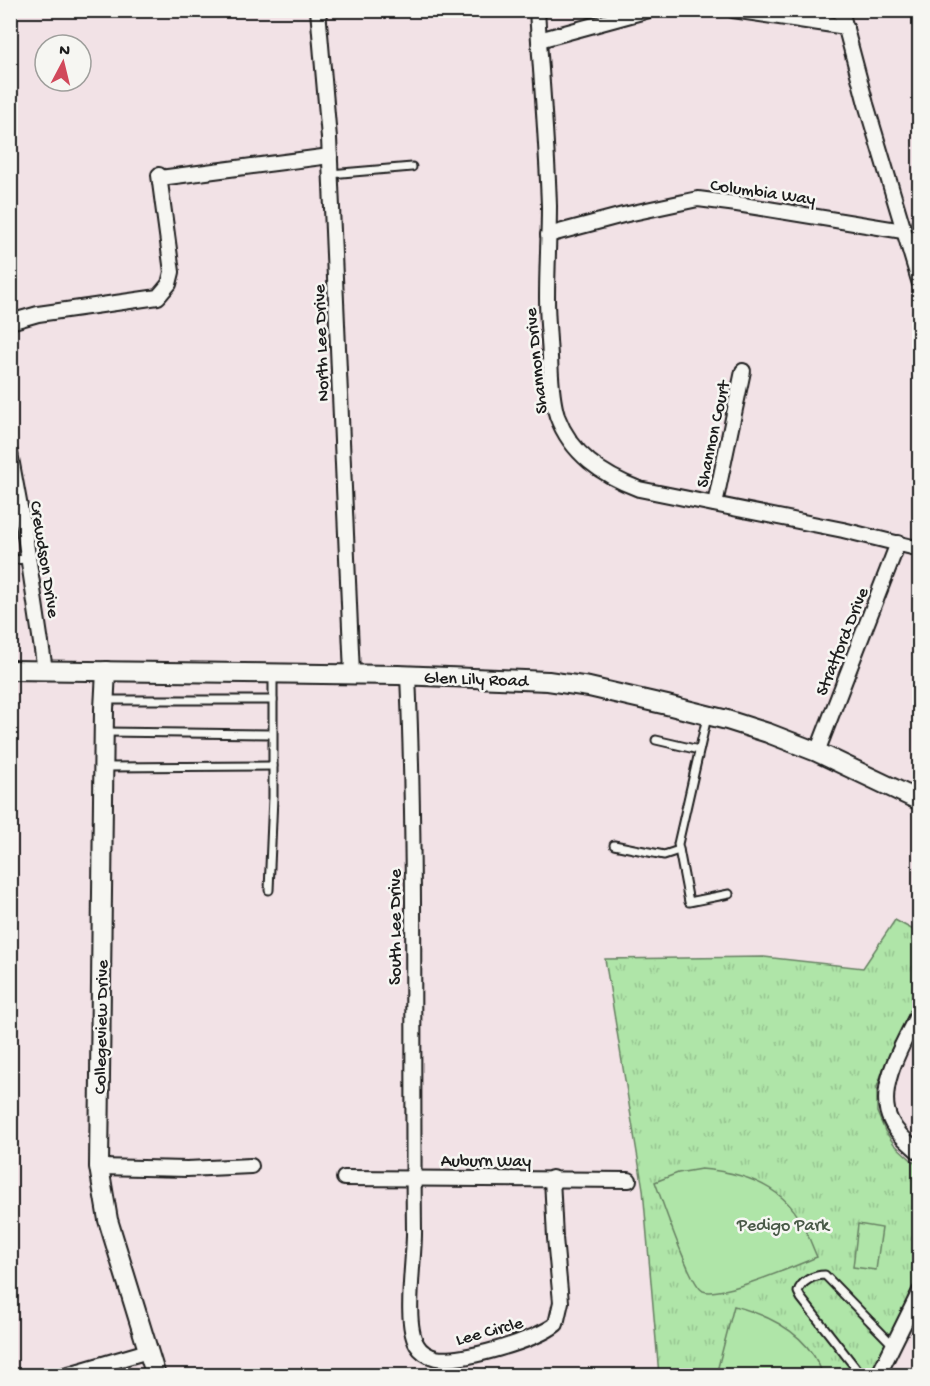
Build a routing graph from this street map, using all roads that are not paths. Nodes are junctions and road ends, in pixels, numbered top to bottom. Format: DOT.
graph roads {
  1 [pos="318,10"];
  2 [pos="537,10"];
  3 [pos="649,10"];
  4 [pos="733,10"];
  5 [pos="841,10"];
  6 [pos="846,27"];
  7 [pos="539,40"];
  8 [pos="330,156"];
  9 [pos="412,167"];
  10 [pos="330,174"];
  11 [pos="903,231"];
  12 [pos="548,235"];
  13 [pos="920,284"];
  14 [pos="10,322"];
  15 [pos="743,371"];
  16 [pos="10,453"];
  17 [pos="715,504"];
  18 [pos="898,543"];
  19 [pos="920,549"];
  20 [pos="29,559"];
  21 [pos="10,560"];
  22 [pos="10,670"];
  23 [pos="45,670"];
  24 [pos="106,671"];
  25 [pos="273,674"];
  26 [pos="352,674"];
  27 [pos="408,675"];
  28 [pos="105,700"];
  29 [pos="273,700"];
  30 [pos="708,715"];
  31 [pos="104,732"];
  32 [pos="272,734"];
  33 [pos="656,740"];
  34 [pos="699,750"];
  35 [pos="817,752"];
  36 [pos="273,766"];
  37 [pos="103,767"];
  38 [pos="920,801"];
  39 [pos="614,845"];
  40 [pos="679,850"];
  41 [pos="269,890"];
  42 [pos="729,894"];
  43 [pos="920,1011"];
  44 [pos="920,1153"];
  45 [pos="251,1166"];
  46 [pos="99,1167"];
  47 [pos="344,1178"];
  48 [pos="414,1178"];
  49 [pos="552,1178"];
  50 [pos="629,1180"];
  51 [pos="920,1291"];
  52 [pos="893,1345"];
  53 [pos="148,1351"];
  54 [pos="62,1376"];
  55 [pos="156,1376"];
  56 [pos="862,1376"];
  57 [pos="878,1376"];
  1 -- 8 [label="street, North Lee Drive"];
  2 -- 7 [label="street, Shannon Drive"];
  3 -- 7 [label="street"];
  4 -- 6 [label="street"];
  5 -- 6 [label="street"];
  6 -- 11 [label="street"];
  7 -- 12 [label="street, Shannon Drive"];
  8 -- 10 [label="street, North Lee Drive"];
  8 -- 14 [label="street"];
  9 -- 10 [label="lane"];
  10 -- 26 [label="street, North Lee Drive"];
  11 -- 12 [label="street, Columbia Way"];
  11 -- 13 [label="street"];
  12 -- 17 [label="street, Shannon Drive"];
  15 -- 17 [label="street, Shannon Court"];
  16 -- 20 [label="street, Crewdson Drive"];
  17 -- 18 [label="street, Shannon Drive"];
  18 -- 19 [label="street, Shannon Drive"];
  18 -- 35 [label="street, Stratford Drive"];
  20 -- 21 [label="lane"];
  20 -- 23 [label="street, Crewdson Drive"];
  22 -- 23 [label="street, Glen Lily Road"];
  23 -- 24 [label="street, Glen Lily Road"];
  24 -- 25 [label="street, Glen Lily Road"];
  24 -- 28 [label="street, Collegeview Drive"];
  25 -- 26 [label="street, Glen Lily Road"];
  25 -- 29 [label="lane"];
  26 -- 27 [label="street, Glen Lily Road"];
  27 -- 30 [label="street, Glen Lily Road"];
  27 -- 48 [label="street, South Lee Drive"];
  28 -- 29 [label="lane"];
  28 -- 31 [label="street, Collegeview Drive"];
  29 -- 32 [label="lane"];
  30 -- 34 [label="lane"];
  30 -- 35 [label="street, Glen Lily Road"];
  31 -- 32 [label="lane"];
  31 -- 37 [label="street, Collegeview Drive"];
  32 -- 36 [label="lane"];
  33 -- 34 [label="lane"];
  34 -- 40 [label="lane"];
  35 -- 38 [label="street, Glen Lily Road"];
  36 -- 37 [label="lane"];
  36 -- 41 [label="lane"];
  37 -- 46 [label="street, Collegeview Drive"];
  39 -- 40 [label="lane"];
  40 -- 42 [label="lane"];
  43 -- 44 [label="street"];
  45 -- 46 [label="street"];
  46 -- 53 [label="street, Collegeview Drive"];
  47 -- 48 [label="street, Auburn Way"];
  48 -- 49 [label="street, Auburn Way"];
  48 -- 49 [label="street, Lee Circle"];
  49 -- 50 [label="street, Auburn Way"];
  51 -- 52 [label="street"];
  52 -- 56 [label="lane"];
  52 -- 57 [label="street"];
  53 -- 54 [label="street"];
  53 -- 55 [label="street, Collegeview Drive"];
}
